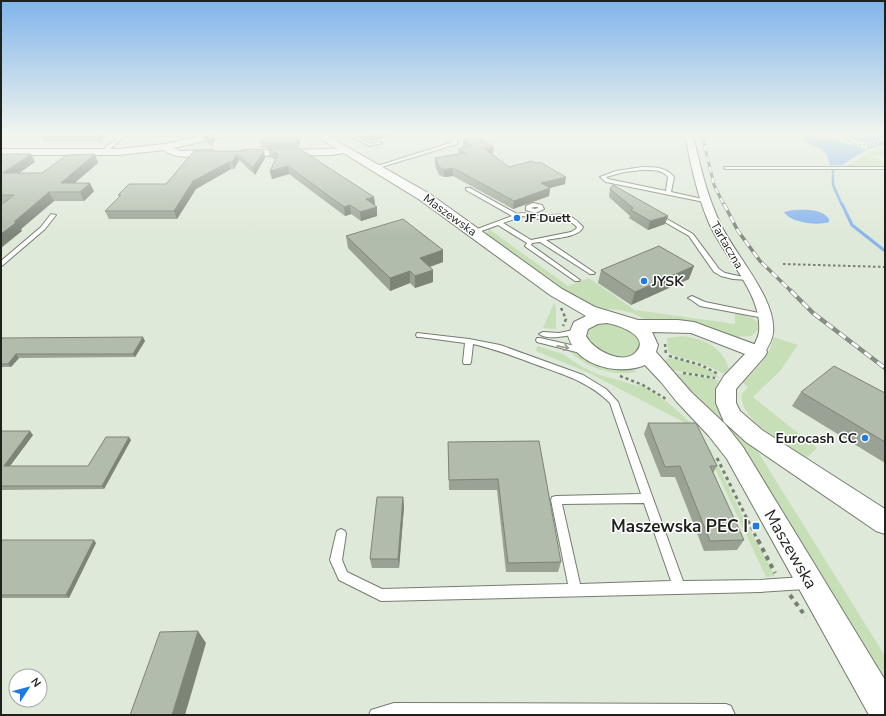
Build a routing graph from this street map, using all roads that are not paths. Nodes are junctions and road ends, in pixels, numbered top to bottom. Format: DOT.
graph roads {
  1 [pos="376,168"];
  2 [pos="695,168"];
  3 [pos="468,189"];
  4 [pos="668,192"];
  5 [pos="704,200"];
  6 [pos="651,212"];
  7 [pos="559,214"];
  8 [pos="53,215"];
  9 [pos="520,216"];
  10 [pos="498,223"];
  11 [pos="474,232"];
  12 [pos="541,240"];
  13 [pos="530,242"];
  14 [pos="1,264"];
  15 [pos="592,273"];
  16 [pos="747,278"];
  17 [pos="577,280"];
  18 [pos="556,292"];
  19 [pos="692,298"];
  20 [pos="764,316"];
  21 [pos="607,318"];
  22 [pos="574,322"];
  23 [pos="635,326"];
  24 [pos="420,335"];
  25 [pos="469,341"];
  26 [pos="654,351"];
  27 [pos="586,352"];
  28 [pos="753,357"];
  29 [pos="467,362"];
  30 [pos="623,369"];
  31 [pos="676,399"];
  32 [pos="648,498"];
  33 [pos="885,523"];
  34 [pos="341,534"];
  35 [pos="810,582"];
  36 [pos="679,586"];
  37 [pos="575,590"];
  38 [pos="885,711"];
  39 [pos="376,715"];
  40 [pos="728,715"];
  1 -- 11 [label="street, Maszewska"];
  2 -- 5 [label="street, Tartaczna"];
  3 -- 9 [label="lane"];
  4 -- 4 [label="lane"];
  4 -- 5 [label="lane"];
  5 -- 16 [label="street, Tartaczna"];
  6 -- 16 [label="lane"];
  7 -- 9 [label="lane"];
  7 -- 9 [label="lane"];
  7 -- 12 [label="lane"];
  8 -- 14 [label="lane"];
  9 -- 10 [label="lane"];
  10 -- 11 [label="lane"];
  10 -- 13 [label="lane"];
  11 -- 18 [label="street, Maszewska"];
  12 -- 13 [label="lane"];
  12 -- 15 [label="lane"];
  13 -- 17 [label="lane"];
  16 -- 20 [label="street, Tartaczna"];
  18 -- 21 [label="street, Maszewska"];
  18 -- 22 [label="street, Maszewska"];
  19 -- 20 [label="lane"];
  20 -- 28 [label="street, Tartaczna"];
  21 -- 22 [label="street"];
  21 -- 23 [label="street, Maszewska"];
  22 -- 27 [label="street, Maszewska"];
  22 -- 27 [label="lane, one-way"];
  23 -- 26 [label="street, Maszewska"];
  23 -- 28 [label="street"];
  24 -- 25 [label="lane"];
  25 -- 29 [label="lane"];
  25 -- 32 [label="lane"];
  26 -- 28 [label="street"];
  26 -- 30 [label="street"];
  26 -- 31 [label="street, Maszewska"];
  27 -- 30 [label="street"];
  28 -- 33 [label="street"];
  30 -- 31 [label="street, Maszewska"];
  31 -- 35 [label="street, Maszewska"];
  32 -- 36 [label="lane"];
  32 -- 37 [label="lane"];
  34 -- 37 [label="lane"];
  35 -- 36 [label="lane"];
  35 -- 38 [label="street, Maszewska"];
  36 -- 37 [label="lane"];
  39 -- 40 [label="lane"];
}
